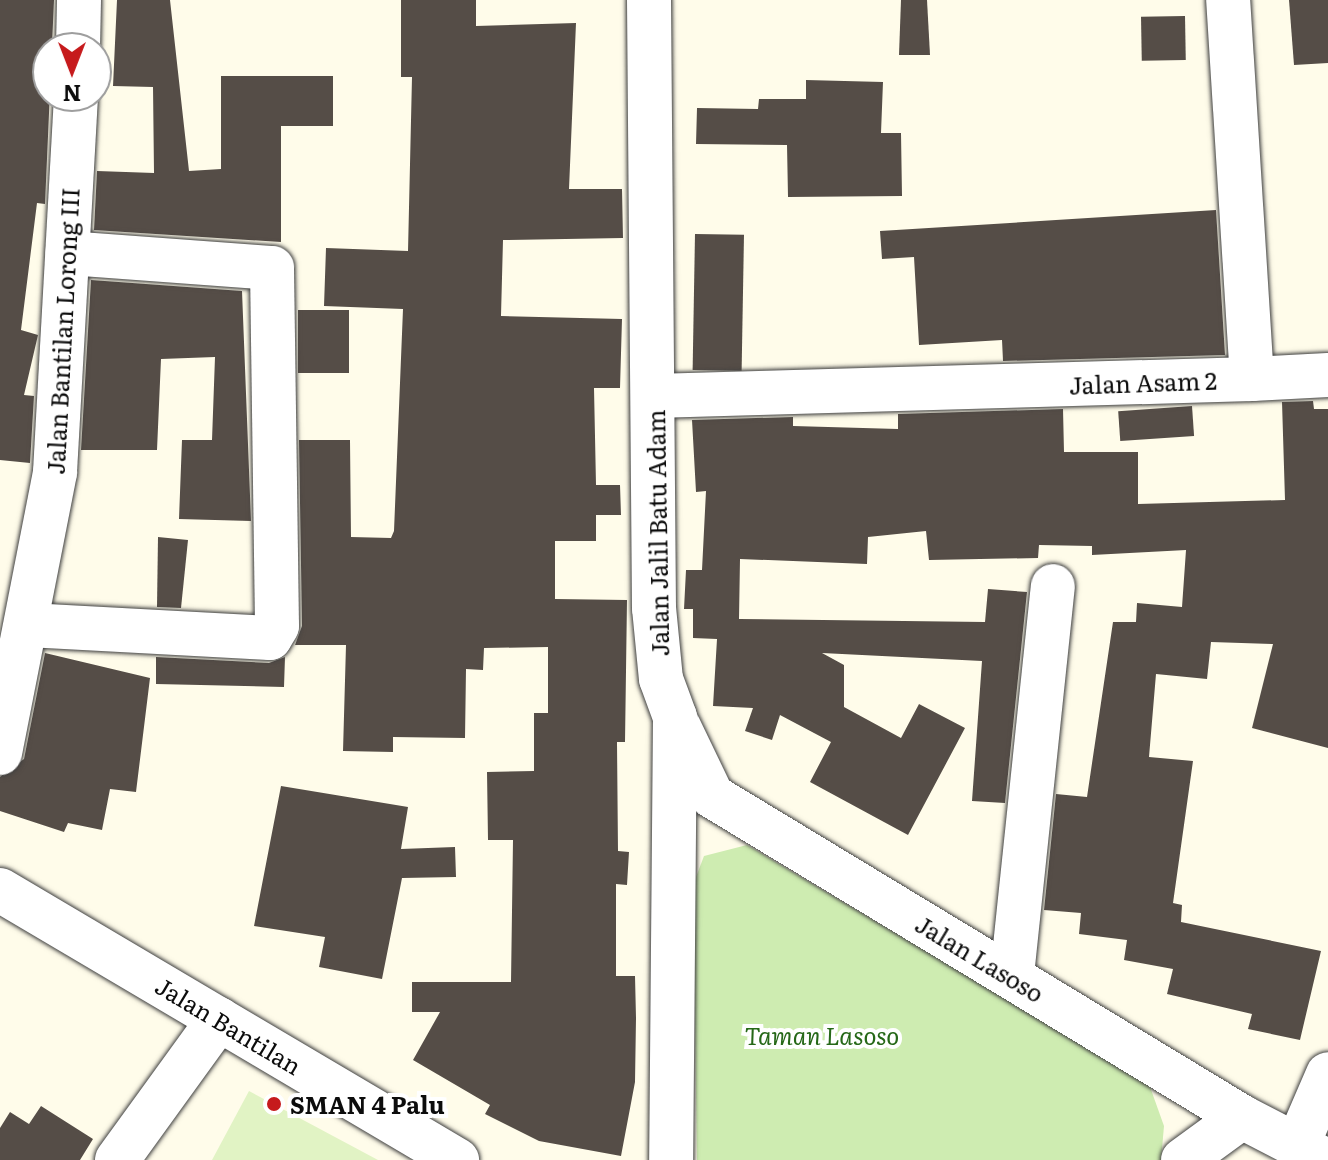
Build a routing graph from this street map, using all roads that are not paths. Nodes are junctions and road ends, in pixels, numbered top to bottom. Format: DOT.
graph roads {
  1 [pos="79,0"];
  2 [pos="649,0"];
  3 [pos="1228,0"];
  4 [pos="78,32"];
  5 [pos="75,112"];
  6 [pos="68,253"];
  7 [pos="1328,375"];
  8 [pos="1252,379"];
  9 [pos="654,396"];
  10 [pos="1053,586"];
  11 [pos="28,625"];
  12 [pos="675,717"];
  13 [pos="0,753"];
  14 [pos="0,890"];
  15 [pos="1012,975"];
  16 [pos="219,1019"];
  17 [pos="1328,1074"];
  18 [pos="1242,1117"];
  19 [pos="1311,1153"];
  20 [pos="117,1160"];
  21 [pos="457,1160"];
  22 [pos="671,1160"];
  23 [pos="1183,1160"];
  1 -- 4 [label="street"];
  2 -- 9 [label="street, Jalan Jalil Batu Adam"];
  3 -- 8 [label="street, Jalan Asam 2"];
  5 -- 6 [label="street, Jalan Bantilan Lorong III"];
  6 -- 11 [label="street, Jalan Bantilan Lorong III"];
  6 -- 11 [label="street"];
  7 -- 8 [label="street"];
  8 -- 9 [label="street, Jalan Asam 2"];
  9 -- 12 [label="street, Jalan Jalil Batu Adam"];
  10 -- 15 [label="street"];
  11 -- 13 [label="street, Jalan Bantilan Lorong III"];
  12 -- 15 [label="street, Jalan Lasoso"];
  12 -- 22 [label="street, Jalan Jalil Batu Adam"];
  14 -- 16 [label="street, Jalan Bantilan"];
  15 -- 18 [label="street, Jalan Lasoso"];
  16 -- 20 [label="street"];
  16 -- 21 [label="street, Jalan Bantilan"];
  17 -- 19 [label="street"];
  18 -- 19 [label="street, Jalan Lasoso"];
  18 -- 23 [label="street"];
}
